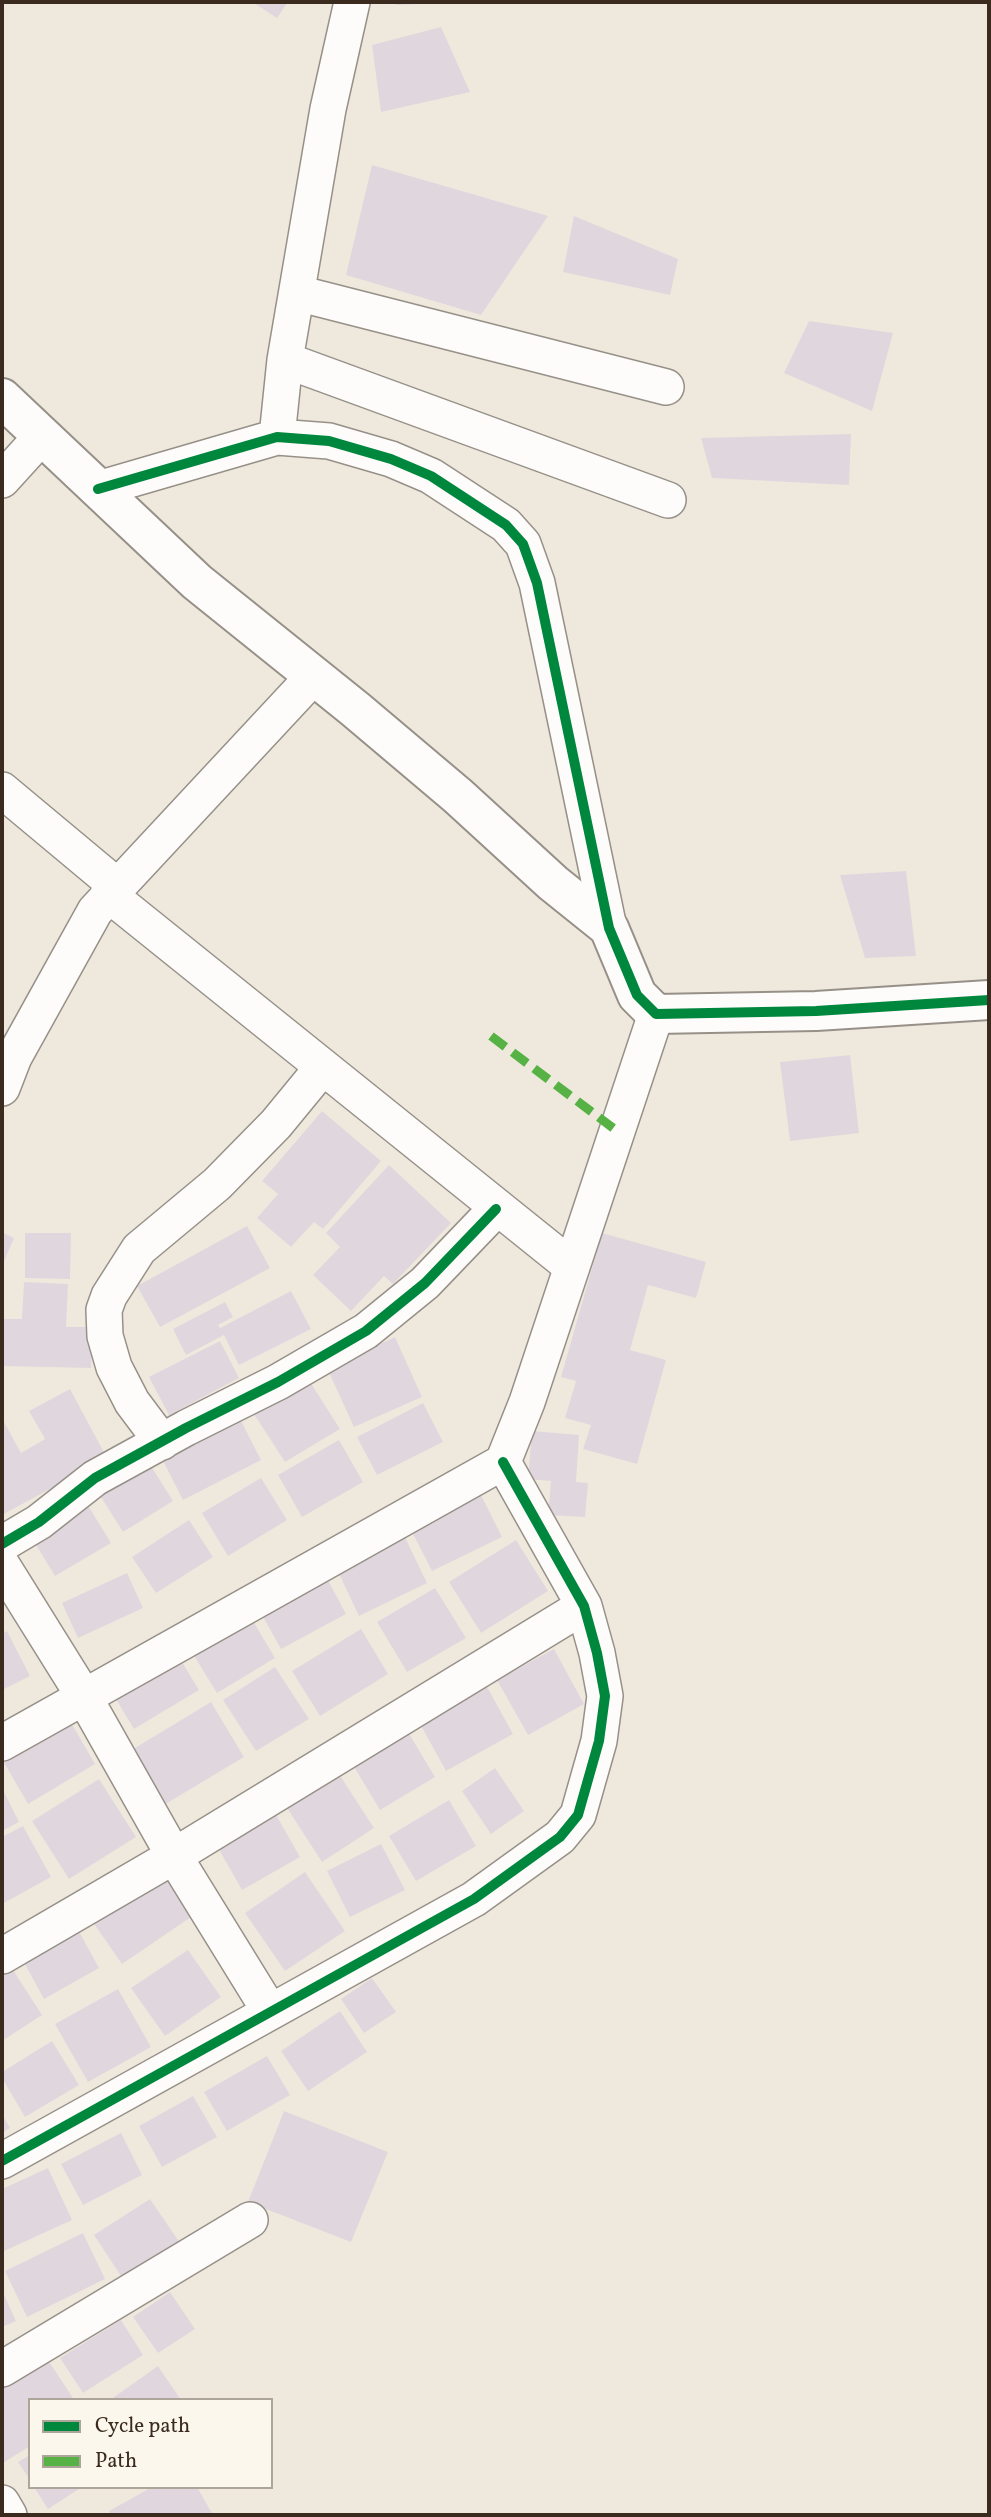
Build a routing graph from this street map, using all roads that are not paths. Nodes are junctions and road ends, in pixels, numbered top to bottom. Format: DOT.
graph roads {
  1 [pos="352,2"];
  2 [pos="297,293"];
  3 [pos="285,359"];
  4 [pos="666,387"];
  5 [pos="2,398"];
  6 [pos="42,436"];
  7 [pos="277,437"];
  8 [pos="2,480"];
  9 [pos="98,489"];
  10 [pos="668,500"];
  11 [pos="313,677"];
  12 [pos="2,790"];
  13 [pos="113,890"];
  14 [pos="609,928"];
  15 [pos="989,1000"];
  16 [pos="656,1014"];
  17 [pos="322,1068"];
  18 [pos="2,1088"];
  19 [pos="496,1209"];
  20 [pos="572,1267"];
  21 [pos="162,1442"];
  22 [pos="503,1462"];
  23 [pos="2,1544"];
  24 [pos="2,1565"];
  25 [pos="584,1606"];
  26 [pos="83,1695"];
  27 [pos="2,1743"];
  28 [pos="174,1856"];
  29 [pos="2,1956"];
  30 [pos="269,2010"];
  31 [pos="2,2161"];
  32 [pos="250,2220"];
  33 [pos="2,2369"];
  34 [pos="2,2503"];
  35 [pos="9,2515"];
  1 -- 2 [label="street"];
  2 -- 3 [label="street"];
  2 -- 4 [label="street"];
  3 -- 7 [label="street"];
  3 -- 10 [label="street"];
  5 -- 6 [label="street"];
  6 -- 8 [label="street"];
  6 -- 9 [label="street"];
  7 -- 9 [label="street"];
  7 -- 14 [label="street"];
  9 -- 11 [label="street"];
  11 -- 13 [label="street"];
  11 -- 14 [label="street"];
  12 -- 13 [label="street"];
  13 -- 17 [label="street"];
  13 -- 18 [label="street"];
  14 -- 16 [label="street"];
  15 -- 16 [label="street"];
  16 -- 20 [label="street"];
  17 -- 19 [label="street"];
  17 -- 21 [label="street"];
  19 -- 20 [label="street"];
  19 -- 21 [label="street"];
  20 -- 22 [label="street"];
  21 -- 23 [label="street"];
  22 -- 25 [label="street"];
  22 -- 26 [label="street"];
  24 -- 26 [label="street"];
  25 -- 28 [label="street"];
  25 -- 30 [label="street"];
  26 -- 27 [label="street"];
  26 -- 28 [label="street"];
  28 -- 29 [label="street"];
  28 -- 30 [label="street"];
  30 -- 31 [label="street"];
  32 -- 33 [label="street"];
  34 -- 35 [label="street"];
}
